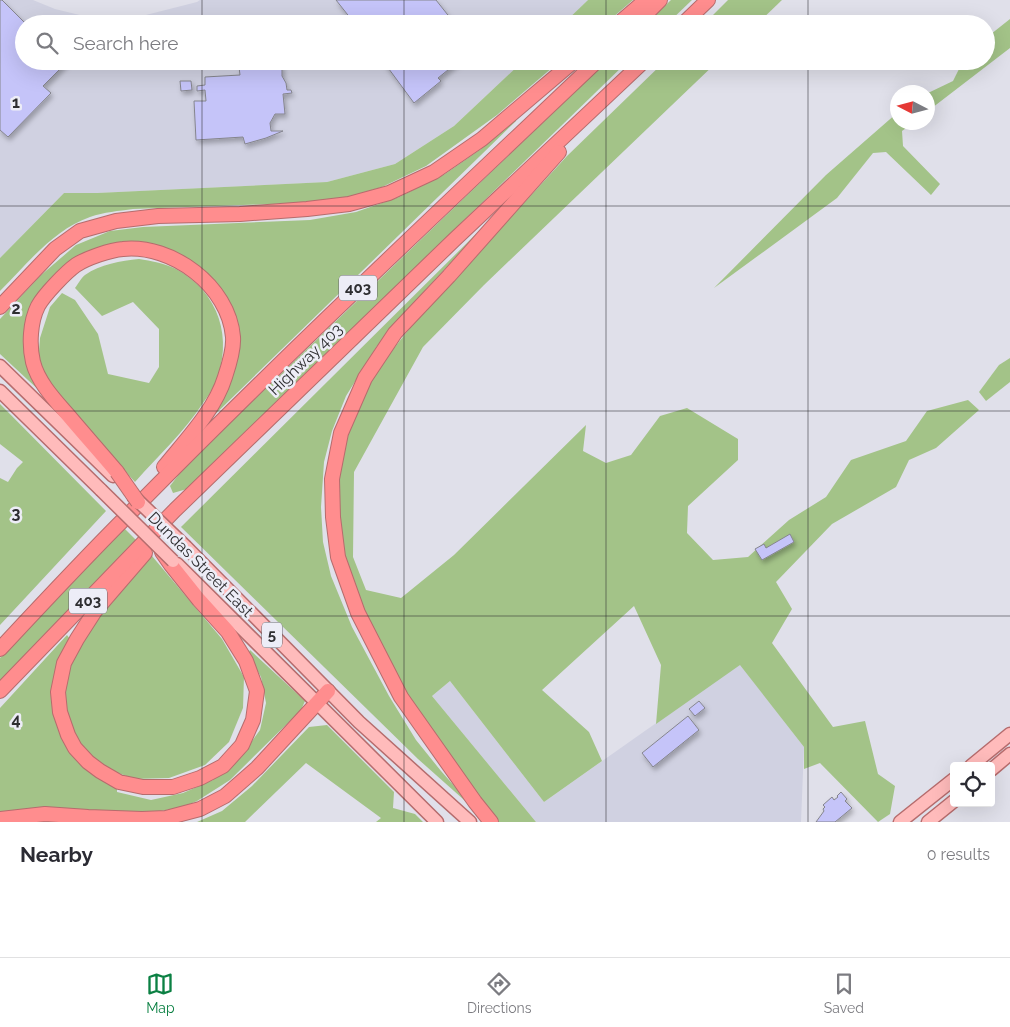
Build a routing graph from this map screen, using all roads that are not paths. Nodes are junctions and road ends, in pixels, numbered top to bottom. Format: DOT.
graph roads {
  1 [pos="646,0"];
  2 [pos="660,0"];
  3 [pos="708,0"];
  4 [pos="628,15"];
  5 [pos="645,15"];
  6 [pos="692,15"];
  7 [pos="563,70"];
  8 [pos="587,70"];
  9 [pos="635,70"];
  10 [pos="592,111"];
  11 [pos="0,307"];
  12 [pos="0,366"];
  13 [pos="0,391"];
  14 [pos="115,474"];
  15 [pos="138,502"];
  16 [pos="176,510"];
  17 [pos="123,519"];
  18 [pos="160,548"];
  19 [pos="172,563"];
  20 [pos="0,649"];
  21 [pos="328,691"];
  22 [pos="0,692"];
  23 [pos="317,703"];
  24 [pos="1010,734"];
  25 [pos="1010,754"];
  26 [pos="976,762"];
  27 [pos="995,767"];
  28 [pos="950,782"];
  29 [pos="950,804"];
  30 [pos="0,819"];
  31 [pos="437,822"];
  32 [pos="470,822"];
  33 [pos="491,822"];
  34 [pos="900,822"];
  35 [pos="928,822"];
  1 -- 4 [label="highway"];
  2 -- 5 [label="highway"];
  3 -- 6 [label="highway"];
  7 -- 11 [label="highway"];
  8 -- 17 [label="highway, Highway 403 / 403"];
  9 -- 10 [label="highway, Highway 403 / 403"];
  10 -- 16 [label="highway, Highway 403 / 403"];
  10 -- 33 [label="highway"];
  12 -- 14 [label="main road"];
  13 -- 18 [label="main road, Dundas Street East, bridge"];
  14 -- 15 [label="highway, bridge"];
  14 -- 17 [label="highway"];
  15 -- 21 [label="main road, Dundas Street East / 5, bridge"];
  16 -- 19 [label="highway"];
  16 -- 22 [label="highway, Highway 403 / 403"];
  17 -- 20 [label="highway, Highway 403 / 403"];
  18 -- 19 [label="highway, bridge"];
  19 -- 23 [label="main road, Dundas Street East / 5"];
  21 -- 23 [label="highway"];
  21 -- 32 [label="main road, Dundas Street East / 5"];
  23 -- 30 [label="highway"];
  23 -- 31 [label="main road, Dundas Street East / 5"];
  24 -- 26 [label="main road"];
  25 -- 27 [label="main road"];
  28 -- 34 [label="main road"];
  29 -- 35 [label="main road"];
}
